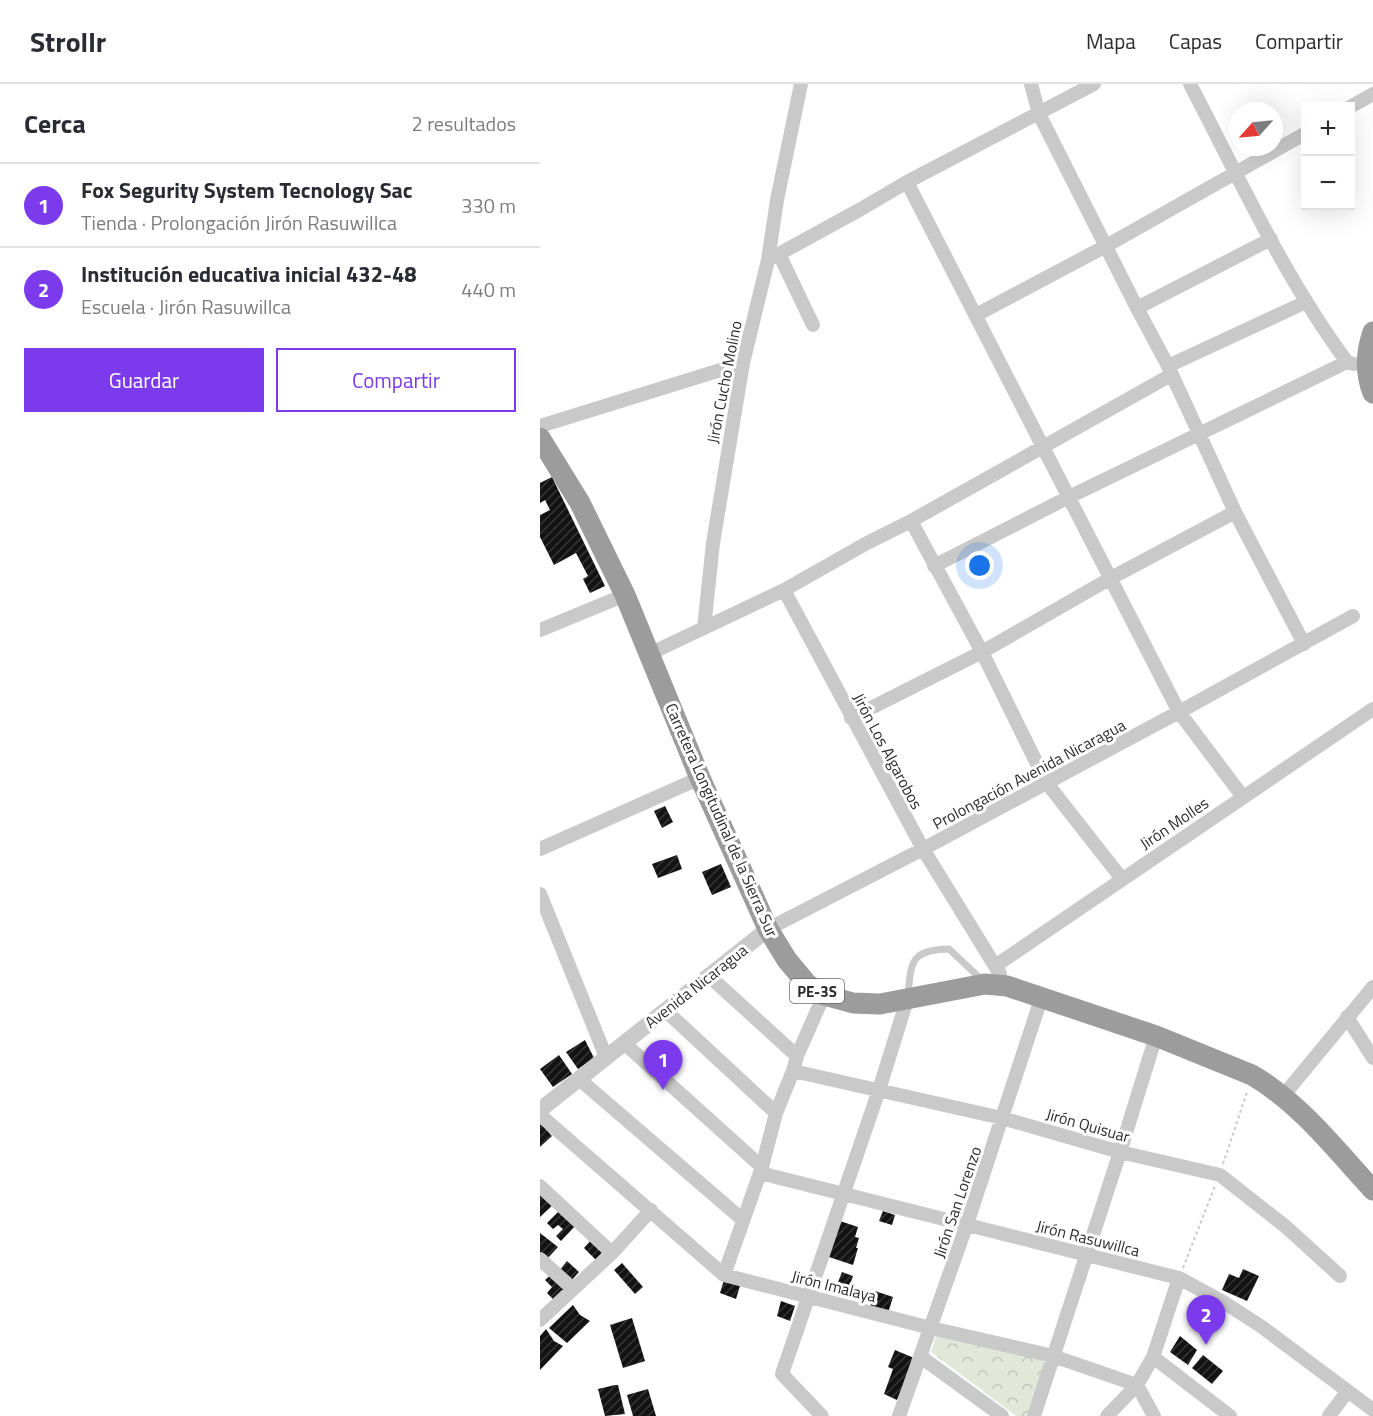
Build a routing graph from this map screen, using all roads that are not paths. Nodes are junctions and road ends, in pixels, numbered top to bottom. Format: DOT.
graph roads {
  1 [pos="801,84"];
  2 [pos="1031,84"];
  3 [pos="1094,84"];
  4 [pos="1190,84"];
  5 [pos="1371,92"];
  6 [pos="1355,103"];
  7 [pos="1039,114"];
  8 [pos="1301,135"];
  9 [pos="1236,172"];
  10 [pos="908,182"];
  11 [pos="1271,239"];
  12 [pos="1106,246"];
  13 [pos="773,257"];
  14 [pos="1306,302"];
  15 [pos="1137,309"];
  16 [pos="976,315"];
  17 [pos="813,325"];
  18 [pos="1373,332"];
  19 [pos="1347,362"];
  20 [pos="742,363"];
  21 [pos="1367,369"];
  22 [pos="1169,370"];
  23 [pos="1373,393"];
  24 [pos="540,426"];
  25 [pos="1201,434"];
  26 [pos="540,438"];
  27 [pos="1042,447"];
  28 [pos="1068,497"];
  29 [pos="1235,512"];
  30 [pos="911,521"];
  31 [pos="934,566"];
  32 [pos="1111,578"];
  33 [pos="784,590"];
  34 [pos="625,595"];
  35 [pos="1353,616"];
  36 [pos="704,628"];
  37 [pos="540,630"];
  38 [pos="1304,644"];
  39 [pos="982,652"];
  40 [pos="649,654"];
  41 [pos="1373,710"];
  42 [pos="1179,712"];
  43 [pos="851,718"];
  44 [pos="700,778"];
  45 [pos="1046,782"];
  46 [pos="1243,797"];
  47 [pos="540,849"];
  48 [pos="923,849"];
  49 [pos="1122,879"];
  50 [pos="540,894"];
  51 [pos="768,929"];
  52 [pos="990,975"];
  53 [pos="709,976"];
  54 [pos="1373,987"];
  55 [pos="824,995"];
  56 [pos="1042,996"];
  57 [pos="907,1000"];
  58 [pos="666,1011"];
  59 [pos="1347,1017"];
  60 [pos="1156,1036"];
  61 [pos="624,1043"];
  62 [pos="797,1056"];
  63 [pos="606,1057"];
  64 [pos="1373,1058"];
  65 [pos="793,1071"];
  66 [pos="579,1079"];
  67 [pos="879,1090"];
  68 [pos="1282,1096"];
  69 [pos="540,1110"];
  70 [pos="776,1113"];
  71 [pos="540,1115"];
  72 [pos="1002,1118"];
  73 [pos="1120,1152"];
  74 [pos="761,1170"];
  75 [pos="540,1186"];
  76 [pos="1373,1190"];
  77 [pos="843,1193"];
  78 [pos="651,1210"];
  79 [pos="743,1220"];
  80 [pos="967,1224"];
  81 [pos="612,1253"];
  82 [pos="1086,1255"];
  83 [pos="540,1259"];
  84 [pos="724,1275"];
  85 [pos="1340,1276"];
  86 [pos="1179,1278"];
  87 [pos="573,1289"];
  88 [pos="809,1297"];
  89 [pos="540,1320"];
  90 [pos="932,1328"];
  91 [pos="1053,1356"];
  92 [pos="921,1358"];
  93 [pos="1153,1358"];
  94 [pos="1137,1385"];
  95 [pos="1347,1392"];
  96 [pos="1373,1410"];
  97 [pos="822,1416"];
  98 [pos="899,1416"];
  99 [pos="1002,1416"];
  100 [pos="1034,1416"];
  101 [pos="1107,1416"];
  102 [pos="1154,1416"];
  103 [pos="1230,1416"];
  104 [pos="1329,1416"];
  1 -- 13 [label="street, Jirón Cucho Molino"];
  2 -- 7 [label="street"];
  3 -- 7 [label="street"];
  4 -- 9 [label="street"];
  5 -- 6 [label="street"];
  7 -- 10 [label="street"];
  7 -- 12 [label="street"];
  8 -- 9 [label="street"];
  9 -- 11 [label="street"];
  9 -- 12 [label="street"];
  10 -- 13 [label="street"];
  10 -- 16 [label="street"];
  11 -- 14 [label="street"];
  11 -- 15 [label="street"];
  12 -- 15 [label="street"];
  12 -- 16 [label="street"];
  13 -- 17 [label="street"];
  13 -- 20 [label="street, Jirón Cucho Molino"];
  14 -- 19 [label="street"];
  14 -- 22 [label="street"];
  15 -- 22 [label="street"];
  16 -- 27 [label="street"];
  18 -- 21 [label="highway"];
  19 -- 21 [label="street"];
  19 -- 25 [label="street"];
  20 -- 24 [label="street"];
  20 -- 36 [label="street, Jirón Cucho Molino"];
  21 -- 23 [label="highway"];
  22 -- 25 [label="street"];
  22 -- 27 [label="street"];
  25 -- 28 [label="street"];
  25 -- 29 [label="street"];
  26 -- 34 [label="highway, Carretera Longitudinal de la Sierra Sur / PE-3S"];
  27 -- 28 [label="street"];
  27 -- 30 [label="street"];
  28 -- 31 [label="street"];
  28 -- 32 [label="street"];
  29 -- 32 [label="street"];
  29 -- 38 [label="street"];
  30 -- 31 [label="street"];
  30 -- 33 [label="street"];
  31 -- 39 [label="street"];
  32 -- 39 [label="street"];
  32 -- 42 [label="street"];
  33 -- 36 [label="street"];
  33 -- 43 [label="street, Jirón Los Algarobos"];
  34 -- 37 [label="street"];
  34 -- 40 [label="highway, Carretera Longitudinal de la Sierra Sur / PE-3S"];
  35 -- 38 [label="street, Prolongación Avenida Nicaragua"];
  36 -- 40 [label="street"];
  38 -- 42 [label="street, Prolongación Avenida Nicaragua"];
  39 -- 43 [label="street"];
  39 -- 45 [label="street"];
  40 -- 44 [label="highway, Carretera Longitudinal de la Sierra Sur / PE-3S"];
  41 -- 46 [label="street, Jirón Molles"];
  42 -- 45 [label="street, Prolongación Avenida Nicaragua"];
  42 -- 46 [label="street"];
  43 -- 48 [label="street, Jirón Los Algarobos"];
  44 -- 47 [label="street"];
  44 -- 51 [label="highway, Carretera Longitudinal de la Sierra Sur / PE-3S"];
  45 -- 48 [label="street, Prolongación Avenida Nicaragua"];
  45 -- 49 [label="street"];
  46 -- 49 [label="street, Jirón Molles"];
  48 -- 51 [label="street, Prolongación Avenida Nicaragua"];
  48 -- 52 [label="street, Jirón Los Algarobos"];
  49 -- 52 [label="street, Jirón Molles"];
  50 -- 63 [label="street"];
  51 -- 53 [label="street, Avenida Nicaragua"];
  51 -- 55 [label="highway, Carretera Longitudinal de la Sierra Sur / PE-3S"];
  52 -- 56 [label="highway, Carretera Longitudinal de la Sierra Sur / PE-3S"];
  52 -- 57 [label="highway, Carretera Longitudinal de la Sierra Sur / PE-3S"];
  52 -- 57 [label="lane"];
  53 -- 58 [label="street, Avenida Nicaragua"];
  53 -- 62 [label="street"];
  54 -- 59 [label="street"];
  55 -- 57 [label="highway, Carretera Longitudinal de la Sierra Sur / PE-3S"];
  55 -- 62 [label="street"];
  56 -- 60 [label="highway, Carretera Longitudinal de la Sierra Sur / PE-3S"];
  56 -- 72 [label="street, Jirón San Lorenzo"];
  57 -- 67 [label="street"];
  58 -- 61 [label="street, Avenida Nicaragua"];
  58 -- 70 [label="street"];
  59 -- 64 [label="street"];
  59 -- 68 [label="street"];
  60 -- 68 [label="highway, Carretera Longitudinal de la Sierra Sur / PE-3S"];
  60 -- 73 [label="street"];
  61 -- 63 [label="street, Avenida Nicaragua"];
  61 -- 74 [label="street"];
  62 -- 65 [label="street"];
  63 -- 66 [label="street, Avenida Nicaragua"];
  65 -- 67 [label="street, Jirón Quisuar"];
  65 -- 70 [label="street"];
  66 -- 69 [label="street, Avenida Nicaragua"];
  66 -- 79 [label="street"];
  67 -- 72 [label="street, Jirón Quisuar"];
  67 -- 77 [label="street"];
  68 -- 76 [label="highway, Carretera Longitudinal de la Sierra Sur / PE-3S"];
  70 -- 74 [label="street"];
  71 -- 78 [label="street, Jirón Imalaya"];
  72 -- 73 [label="street, Jirón Quisuar"];
  72 -- 80 [label="street, Jirón San Lorenzo"];
  73 -- 82 [label="street"];
  73 -- 85 [label="street, Jirón Quisuar"];
  74 -- 77 [label="street, Jirón Rasuwillca"];
  74 -- 79 [label="street"];
  75 -- 81 [label="street"];
  77 -- 80 [label="street, Jirón Rasuwillca"];
  77 -- 88 [label="street"];
  78 -- 81 [label="street"];
  78 -- 84 [label="street, Jirón Imalaya"];
  79 -- 84 [label="street"];
  80 -- 82 [label="street, Jirón Rasuwillca"];
  80 -- 90 [label="street, Jirón San Lorenzo"];
  81 -- 87 [label="street"];
  82 -- 86 [label="street, Jirón Rasuwillca"];
  82 -- 91 [label="street"];
  83 -- 87 [label="street"];
  84 -- 88 [label="street, Jirón Imalaya"];
  86 -- 93 [label="street"];
  86 -- 95 [label="street, Jirón Rasuwillca"];
  87 -- 89 [label="street"];
  88 -- 90 [label="street, Jirón Imalaya"];
  88 -- 97 [label="street"];
  90 -- 91 [label="street, Jirón Imalaya"];
  90 -- 92 [label="street, Jirón San Lorenzo"];
  91 -- 94 [label="street, Jirón Imalaya"];
  91 -- 100 [label="street"];
  92 -- 98 [label="street, Jirón San Lorenzo"];
  92 -- 99 [label="street"];
  93 -- 94 [label="street"];
  93 -- 103 [label="street"];
  94 -- 101 [label="street"];
  94 -- 102 [label="street"];
  95 -- 96 [label="street, Jirón Rasuwillca"];
  95 -- 104 [label="street"];
}
